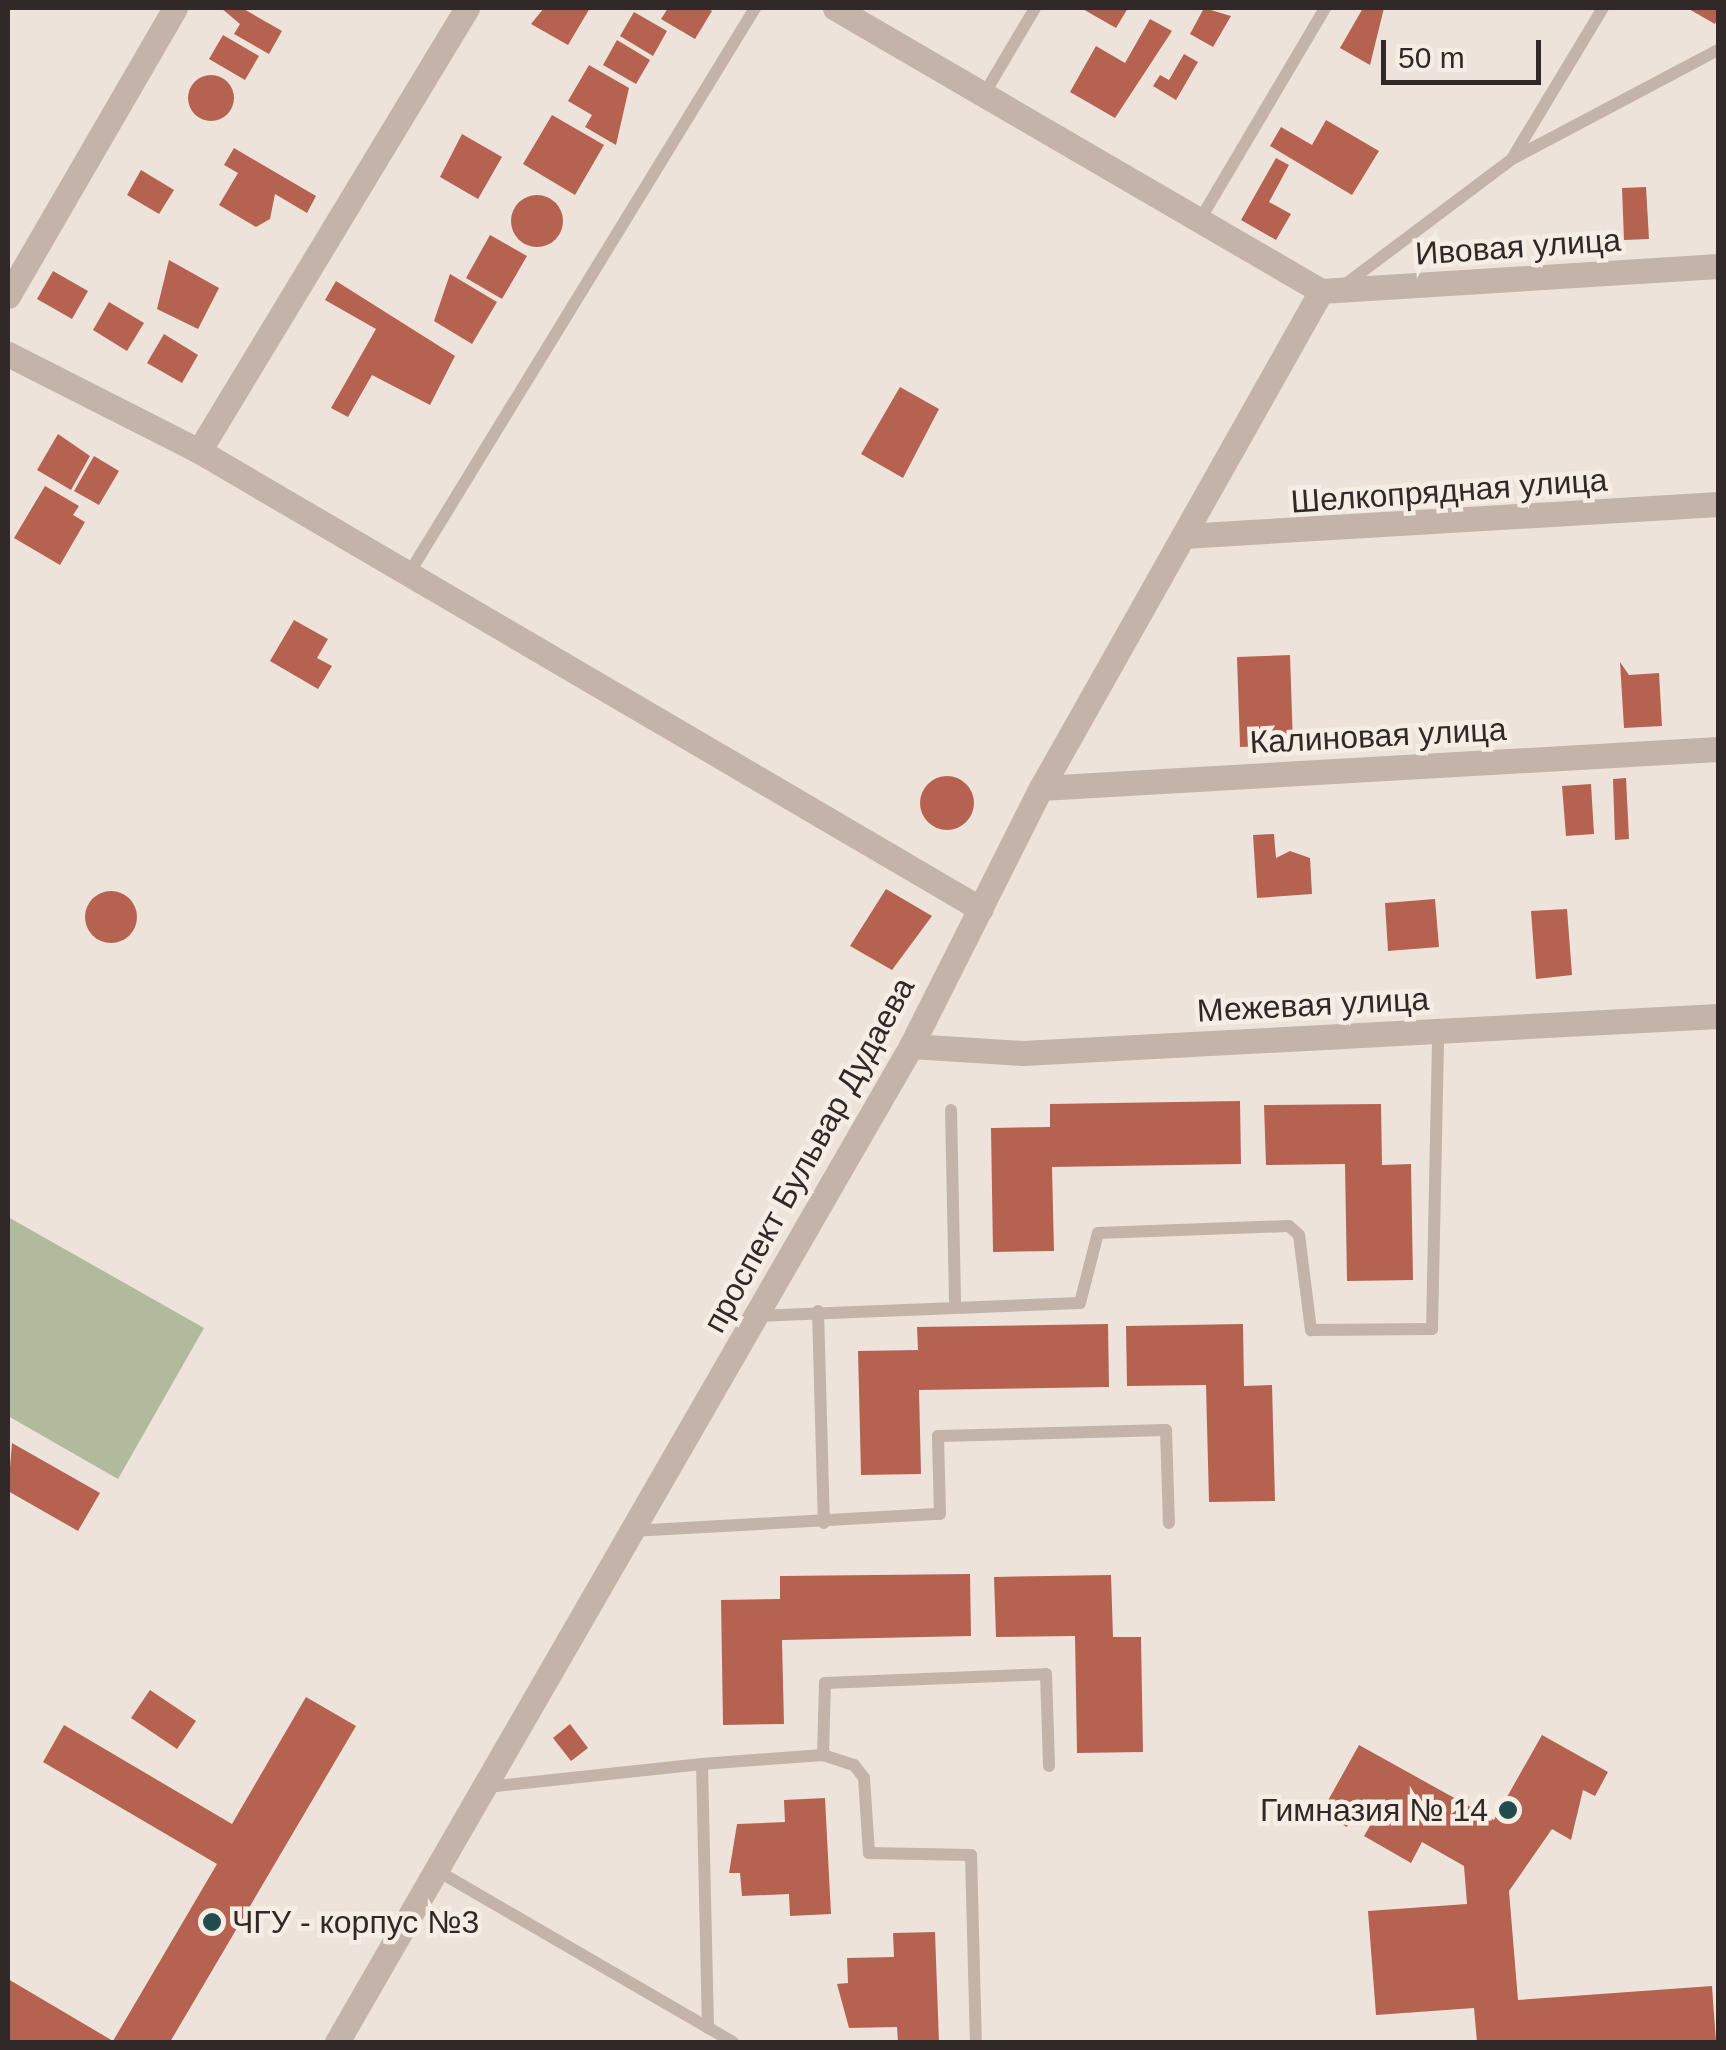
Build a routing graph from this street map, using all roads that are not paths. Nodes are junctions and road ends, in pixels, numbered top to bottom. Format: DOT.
graph roads {
  1 [pos="175,8"];
  2 [pos="467,8"];
  3 [pos="754,8"];
  4 [pos="835,8"];
  5 [pos="1035,8"];
  6 [pos="1325,8"];
  7 [pos="1603,8"];
  8 [pos="1718,50"];
  9 [pos="982,96"];
  10 [pos="1512,159"];
  11 [pos="1197,225"];
  12 [pos="1718,266"];
  13 [pos="1329,291"];
  14 [pos="8,296"];
  15 [pos="8,354"];
  16 [pos="199,451"];
  17 [pos="1718,504"];
  18 [pos="1183,536"];
  19 [pos="408,574"];
  20 [pos="1718,749"];
  21 [pos="1041,788"];
  22 [pos="980,908"];
  23 [pos="1718,1016"];
  24 [pos="1438,1031"];
  25 [pos="912,1046"];
  26 [pos="951,1110"];
  27 [pos="955,1306"];
  28 [pos="818,1311"];
  29 [pos="756,1316"];
  30 [pos="824,1523"];
  31 [pos="1169,1523"];
  32 [pos="632,1532"];
  33 [pos="823,1755"];
  34 [pos="702,1764"];
  35 [pos="1049,1766"];
  36 [pos="484,1787"];
  37 [pos="436,1870"];
  38 [pos="708,2028"];
  39 [pos="337,2042"];
  40 [pos="733,2042"];
  41 [pos="976,2042"];
  1 -- 14 [label="street"];
  2 -- 16 [label="street"];
  3 -- 19 [label="lane"];
  4 -- 9 [label="street"];
  5 -- 9 [label="lane"];
  6 -- 11 [label="lane"];
  7 -- 10 [label="lane"];
  8 -- 10 [label="lane"];
  9 -- 11 [label="street"];
  10 -- 13 [label="lane"];
  11 -- 13 [label="street"];
  12 -- 13 [label="street, Ивовая улица"];
  13 -- 18 [label="street, проспект Бульвар Дудаева"];
  15 -- 16 [label="street"];
  16 -- 19 [label="street"];
  17 -- 18 [label="street, Шелкопрядная улица"];
  18 -- 21 [label="street, проспект Бульвар Дудаева"];
  19 -- 22 [label="street"];
  20 -- 21 [label="street, Калиновая улица"];
  21 -- 22 [label="street, проспект Бульвар Дудаева"];
  22 -- 25 [label="street, проспект Бульвар Дудаева"];
  23 -- 24 [label="street, Межевая улица"];
  24 -- 25 [label="street, Межевая улица"];
  24 -- 27 [label="lane"];
  25 -- 29 [label="street, проспект Бульвар Дудаева"];
  26 -- 27 [label="lane"];
  27 -- 28 [label="lane"];
  28 -- 29 [label="lane"];
  28 -- 30 [label="lane"];
  29 -- 32 [label="street, проспект Бульвар Дудаева"];
  30 -- 31 [label="lane"];
  30 -- 32 [label="lane"];
  32 -- 36 [label="street, проспект Бульвар Дудаева"];
  33 -- 34 [label="lane"];
  33 -- 35 [label="lane"];
  33 -- 41 [label="lane"];
  34 -- 36 [label="lane"];
  34 -- 38 [label="lane"];
  36 -- 37 [label="street, проспект Бульвар Дудаева"];
  37 -- 38 [label="lane"];
  37 -- 39 [label="street, проспект Бульвар Дудаева"];
  38 -- 40 [label="lane"];
}
